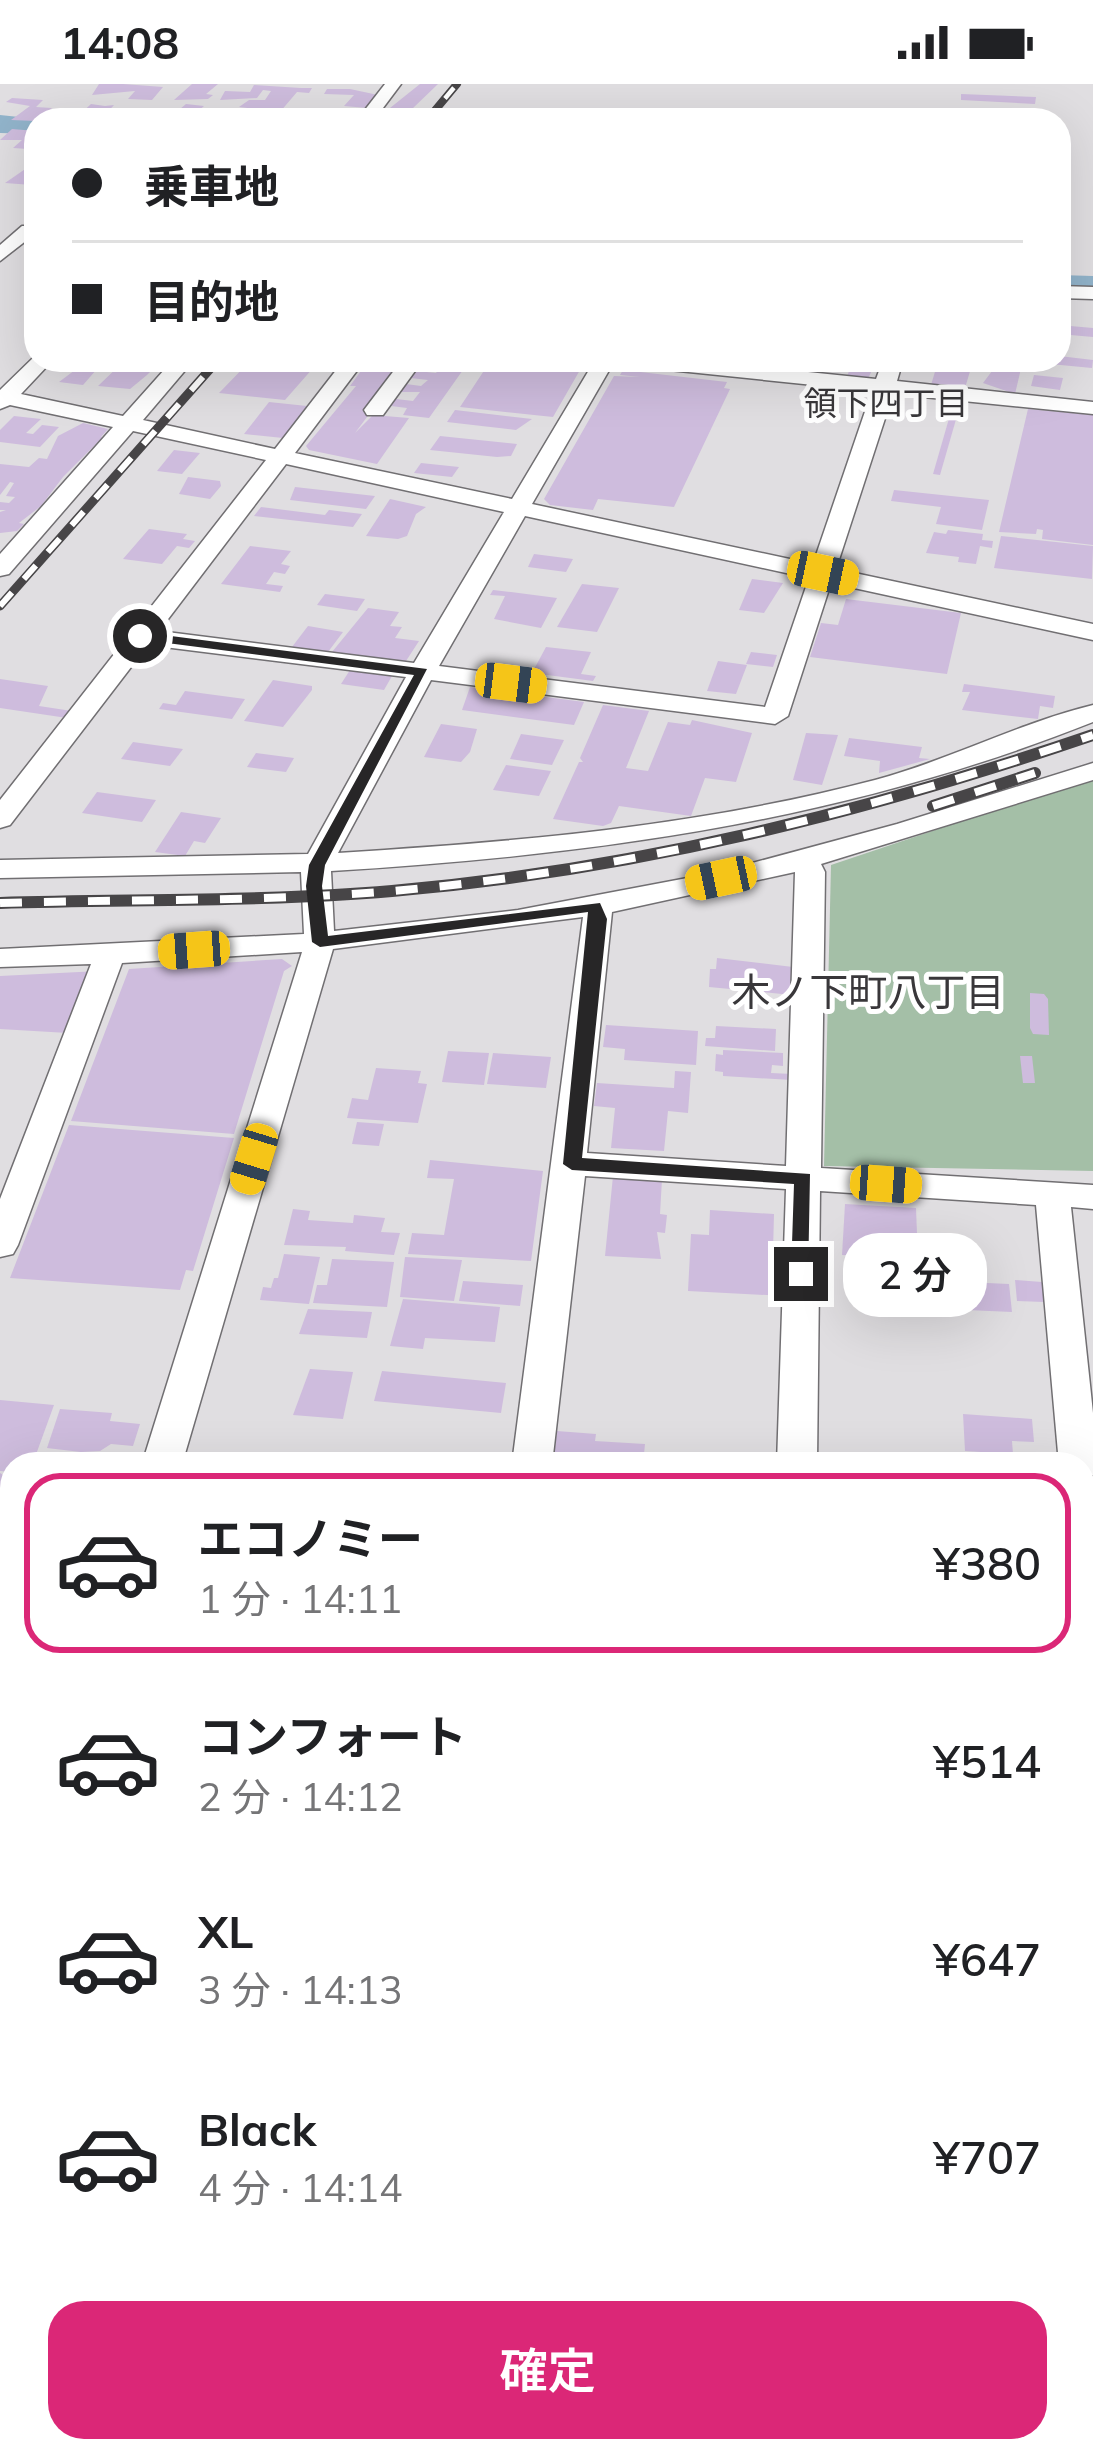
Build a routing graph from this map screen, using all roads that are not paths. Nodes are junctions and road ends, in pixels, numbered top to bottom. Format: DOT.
graph roads {
  1 [pos="393,84"];
  2 [pos="374,108"];
  3 [pos="24,236"];
  4 [pos="0,255"];
  5 [pos="30,372"];
  6 [pos="173,372"];
  7 [pos="345,372"];
  8 [pos="404,372"];
  9 [pos="597,372"];
  10 [pos="747,372"];
  11 [pos="888,372"];
  12 [pos="883,386"];
  13 [pos="2,398"];
  14 [pos="1093,408"];
  15 [pos="375,410"];
  16 [pos="128,423"];
  17 [pos="280,454"];
  18 [pos="520,507"];
  19 [pos="0,569"];
  20 [pos="823,573"];
  21 [pos="1093,632"];
  22 [pos="140,636"];
  23 [pos="422,672"];
  24 [pos="1093,713"];
  25 [pos="1093,771"];
  26 [pos="0,819"];
  27 [pos="805,859"];
  28 [pos="317,865"];
  29 [pos="0,869"];
  30 [pos="595,906"];
  31 [pos="320,942"];
  32 [pos="110,955"];
  33 [pos="0,958"];
  34 [pos="572,1164"];
  35 [pos="803,1179"];
  36 [pos="1052,1195"];
  37 [pos="1093,1197"];
  38 [pos="0,1245"];
  39 [pos="166,1452"];
  40 [pos="534,1452"];
  41 [pos="797,1452"];
  42 [pos="1078,1452"];
  1 -- 2 [label="street"];
  3 -- 4 [label="street"];
  5 -- 13 [label="street"];
  6 -- 16 [label="street"];
  7 -- 17 [label="street"];
  8 -- 15 [label="street"];
  9 -- 18 [label="street"];
  10 -- 12 [label="street"];
  11 -- 12 [label="street"];
  12 -- 14 [label="street"];
  12 -- 20 [label="street"];
  13 -- 16 [label="street"];
  16 -- 17 [label="street"];
  16 -- 19 [label="street"];
  17 -- 18 [label="street"];
  17 -- 22 [label="street"];
  18 -- 20 [label="street"];
  18 -- 23 [label="street"];
  20 -- 21 [label="street"];
  20 -- 23 [label="street"];
  22 -- 23 [label="street"];
  22 -- 26 [label="street"];
  23 -- 28 [label="street"];
  24 -- 28 [label="street"];
  25 -- 27 [label="street"];
  27 -- 30 [label="street"];
  27 -- 35 [label="street"];
  28 -- 29 [label="street"];
  28 -- 31 [label="street"];
  30 -- 31 [label="street"];
  30 -- 34 [label="street"];
  31 -- 32 [label="street"];
  31 -- 39 [label="street"];
  32 -- 33 [label="street"];
  32 -- 38 [label="street"];
  34 -- 35 [label="street"];
  34 -- 40 [label="street"];
  35 -- 36 [label="street"];
  35 -- 41 [label="street"];
  36 -- 37 [label="street"];
  36 -- 42 [label="street"];
}
